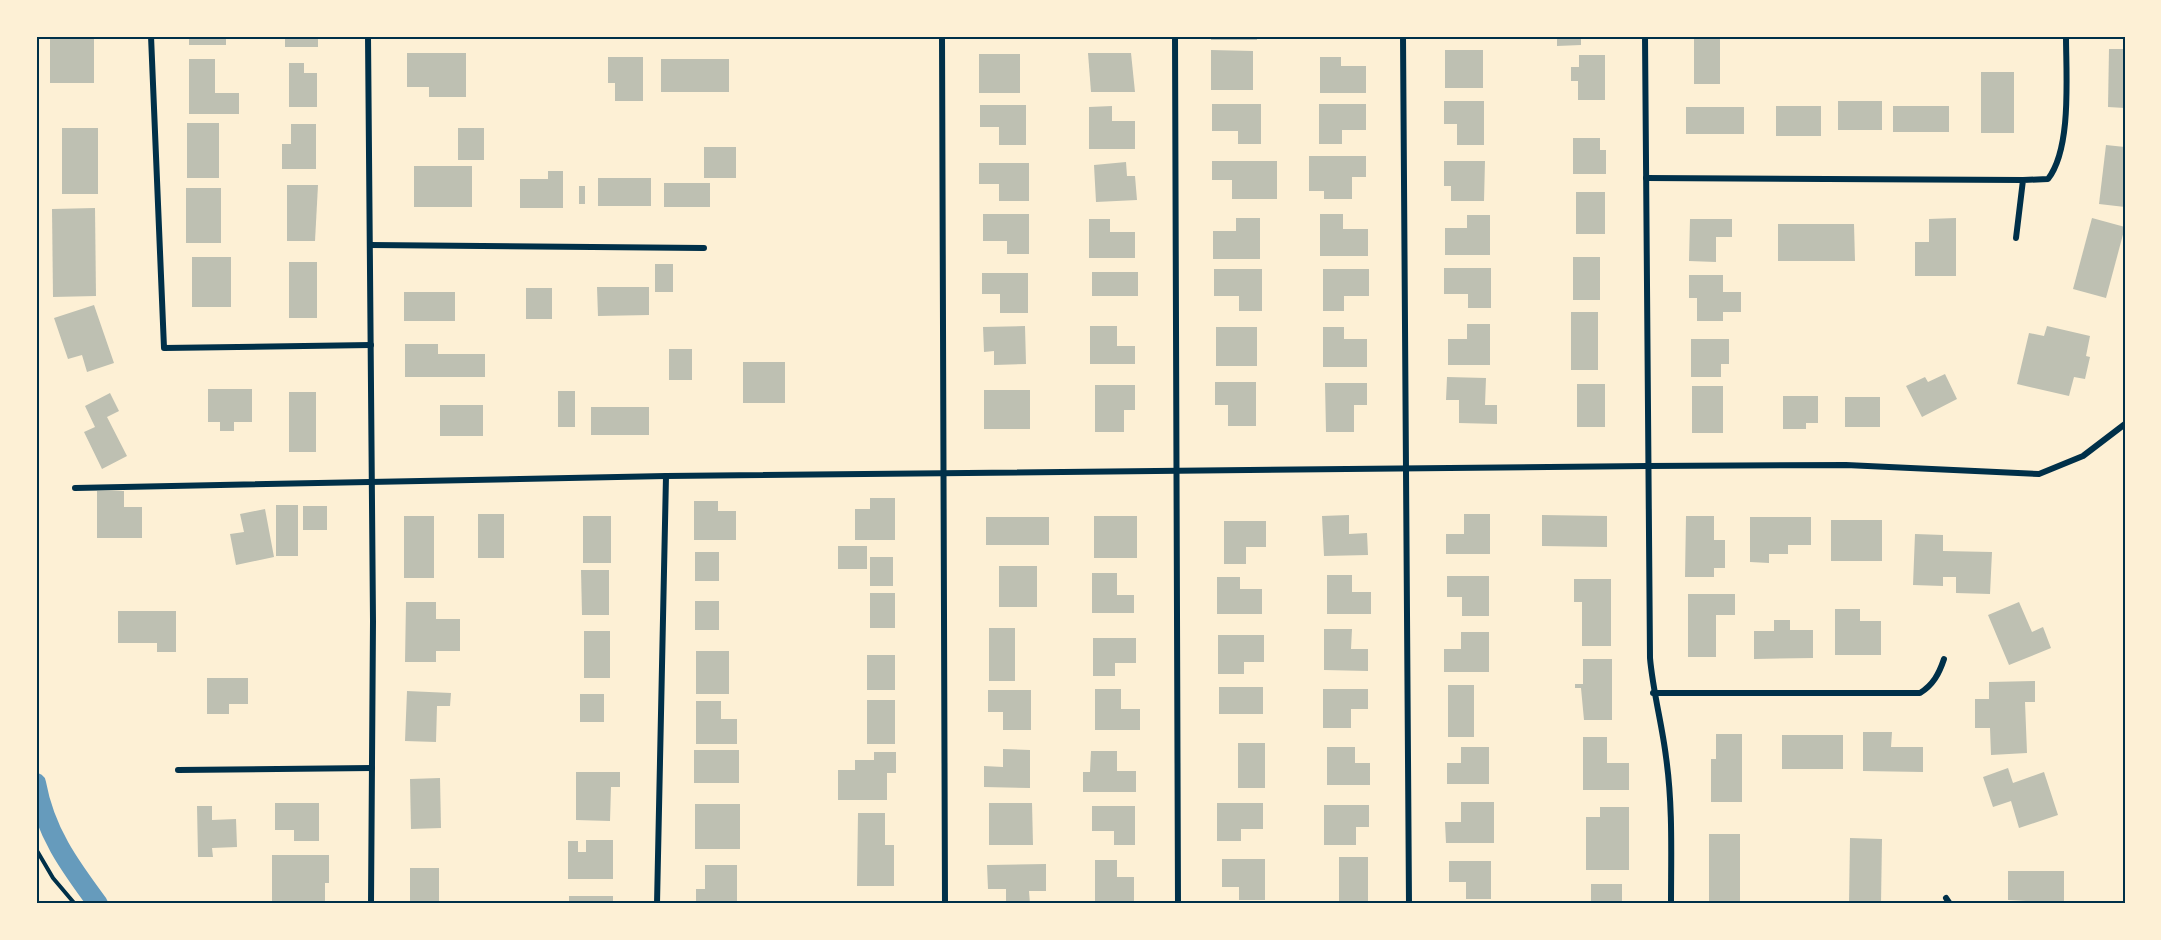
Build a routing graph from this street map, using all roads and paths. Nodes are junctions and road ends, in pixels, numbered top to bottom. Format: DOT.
graph roads {
  1 [pos="151,36"];
  2 [pos="368,36"];
  3 [pos="942,36"];
  4 [pos="1175,36"];
  5 [pos="1403,36"];
  6 [pos="1645,36"];
  7 [pos="2066,36"];
  8 [pos="1646,178"];
  9 [pos="2023,180"];
  10 [pos="2016,238"];
  11 [pos="370,245"];
  12 [pos="704,248"];
  13 [pos="371,345"];
  14 [pos="2125,424"];
  15 [pos="1647,466"];
  16 [pos="1406,469"];
  17 [pos="1178,472"];
  18 [pos="944,473"];
  19 [pos="666,476"];
  20 [pos="372,480"];
  21 [pos="75,488"];
  22 [pos="1944,660"];
  23 [pos="1653,693"];
  24 [pos="372,768"];
  25 [pos="178,770"];
  26 [pos="36,849"];
  27 [pos="1946,898"];
  28 [pos="75,904"];
  29 [pos="371,904"];
  30 [pos="657,904"];
  31 [pos="945,904"];
  32 [pos="1178,904"];
  33 [pos="1409,904"];
  34 [pos="1671,904"];
  35 [pos="1950,904"];
  1 -- 13 [label="street"];
  2 -- 11 [label="street"];
  3 -- 18 [label="street"];
  4 -- 17 [label="street"];
  5 -- 16 [label="street"];
  6 -- 8 [label="street"];
  7 -- 9 [label="street"];
  8 -- 9 [label="street"];
  8 -- 15 [label="street"];
  9 -- 10 [label="street"];
  11 -- 12 [label="street"];
  11 -- 13 [label="street"];
  13 -- 20 [label="street"];
  14 -- 15 [label="street"];
  15 -- 16 [label="street"];
  15 -- 23 [label="street"];
  16 -- 17 [label="street"];
  16 -- 33 [label="street"];
  17 -- 18 [label="street"];
  17 -- 32 [label="street"];
  18 -- 19 [label="street"];
  18 -- 31 [label="street"];
  19 -- 20 [label="street"];
  19 -- 30 [label="street"];
  20 -- 21 [label="street"];
  20 -- 24 [label="street"];
  22 -- 23 [label="street"];
  23 -- 34 [label="street"];
  24 -- 25 [label="street"];
  24 -- 29 [label="street"];
  26 -- 28 [label="path"];
  27 -- 35 [label="street"];
}
